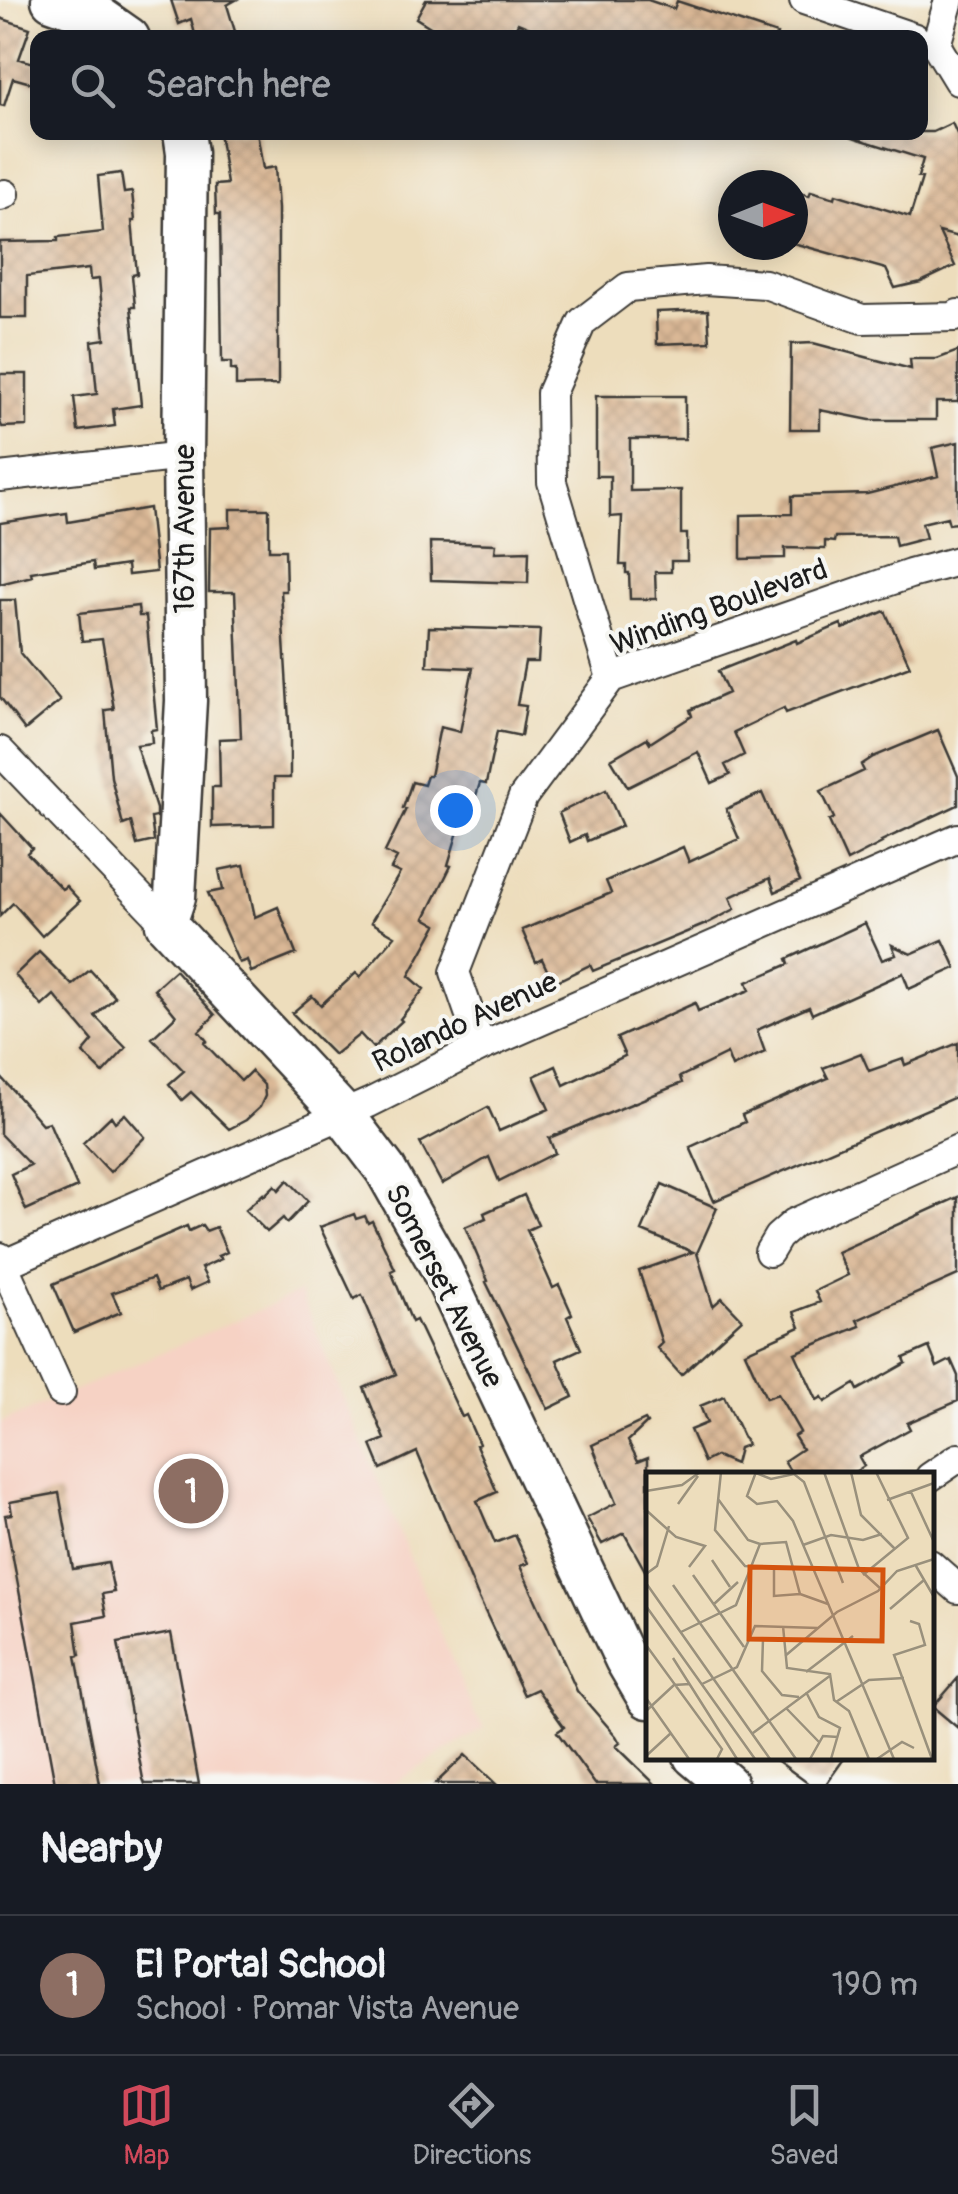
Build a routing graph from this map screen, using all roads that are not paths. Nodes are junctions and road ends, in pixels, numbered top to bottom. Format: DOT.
graph roads {
  1 [pos="52,0"];
  2 [pos="804,0"];
  3 [pos="949,0"];
  4 [pos="118,30"];
  5 [pos="893,30"];
  6 [pos="932,43"];
  7 [pos="958,81"];
  8 [pos="185,140"];
  9 [pos="958,314"];
  10 [pos="183,456"];
  11 [pos="0,477"];
  12 [pos="958,561"];
  13 [pos="611,678"];
  14 [pos="0,750"];
  15 [pos="958,838"];
  16 [pos="166,924"];
  17 [pos="481,1047"];
  18 [pos="343,1114"];
  19 [pos="958,1150"];
  20 [pos="768,1252"];
  21 [pos="1,1263"];
  22 [pos="61,1392"];
  23 [pos="958,1458"];
  24 [pos="933,1475"];
  25 [pos="933,1567"];
  26 [pos="958,1589"];
  27 [pos="646,1694"];
  28 [pos="698,1759"];
  29 [pos="727,1784"];
  1 -- 4 [label="street"];
  2 -- 5 [label="street"];
  3 -- 6 [label="street"];
  6 -- 7 [label="street"];
  8 -- 10 [label="street, 167th Avenue"];
  9 -- 13 [label="street"];
  10 -- 11 [label="street"];
  10 -- 16 [label="street, 167th Avenue"];
  12 -- 13 [label="street, Winding Boulevard"];
  13 -- 17 [label="street, Winding Boulevard"];
  14 -- 16 [label="street, Somerset Avenue"];
  15 -- 17 [label="street, Rolando Avenue"];
  16 -- 18 [label="street, Somerset Avenue"];
  17 -- 18 [label="street, Rolando Avenue"];
  18 -- 21 [label="street, Rolando Avenue"];
  18 -- 27 [label="street, Somerset Avenue"];
  19 -- 20 [label="street"];
  21 -- 22 [label="street"];
  23 -- 24 [label="street"];
  25 -- 26 [label="street"];
  28 -- 29 [label="street"];
}
